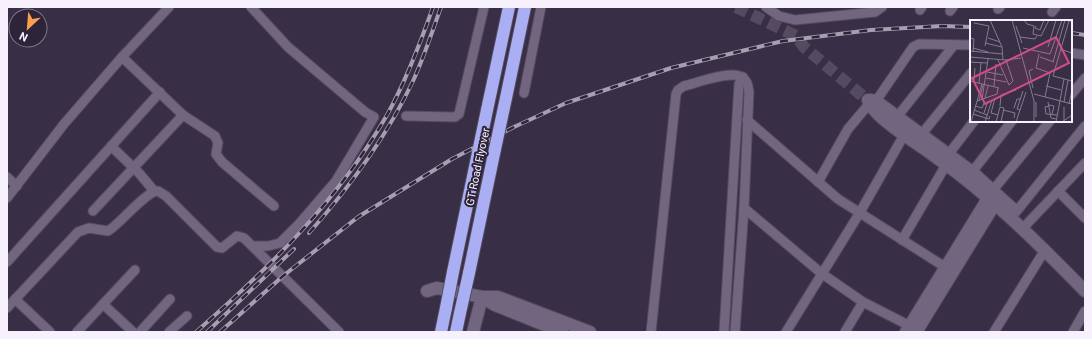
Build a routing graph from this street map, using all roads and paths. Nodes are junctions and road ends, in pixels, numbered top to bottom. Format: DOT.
graph roads {
  1 [pos="169,7"];
  2 [pos="251,7"];
  3 [pos="484,7"];
  4 [pos="509,7"];
  5 [pos="525,7"];
  6 [pos="541,7"];
  7 [pos="766,7"];
  8 [pos="882,7"];
  9 [pos="954,45"];
  10 [pos="970,45"];
  11 [pos="1072,53"];
  12 [pos="1085,55"];
  13 [pos="122,57"];
  14 [pos="970,74"];
  15 [pos="742,77"];
  16 [pos="1085,78"];
  17 [pos="160,92"];
  18 [pos="524,93"];
  19 [pos="1072,94"];
  20 [pos="870,101"];
  21 [pos="183,115"];
  22 [pos="406,116"];
  23 [pos="897,117"];
  24 [pos="747,120"];
  25 [pos="973,122"];
  26 [pos="1011,122"];
  27 [pos="1049,122"];
  28 [pos="1085,126"];
  29 [pos="904,135"];
  30 [pos="921,135"];
  31 [pos="111,146"];
  32 [pos="947,160"];
  33 [pos="1085,163"];
  34 [pos="134,168"];
  35 [pos="972,172"];
  36 [pos="7,177"];
  37 [pos="818,182"];
  38 [pos="17,186"];
  39 [pos="154,191"];
  40 [pos="1058,191"];
  41 [pos="994,197"];
  42 [pos="7,198"];
  43 [pos="274,206"];
  44 [pos="744,208"];
  45 [pos="93,211"];
  46 [pos="1016,212"];
  47 [pos="859,214"];
  48 [pos="1085,218"];
  49 [pos="1025,226"];
  50 [pos="902,240"];
  51 [pos="253,246"];
  52 [pos="1045,250"];
  53 [pos="7,262"];
  54 [pos="945,267"];
  55 [pos="135,270"];
  56 [pos="821,273"];
  57 [pos="1085,279"];
  58 [pos="427,291"];
  59 [pos="1085,291"];
  60 [pos="482,297"];
  61 [pos="170,299"];
  62 [pos="863,302"];
  63 [pos="10,303"];
  64 [pos="103,304"];
  65 [pos="1085,311"];
  66 [pos="187,316"];
  67 [pos="910,330"];
  68 [pos="50,332"];
  69 [pos="77,332"];
  70 [pos="133,332"];
  71 [pos="140,332"];
  72 [pos="169,332"];
  73 [pos="339,332"];
  74 [pos="441,332"];
  75 [pos="456,332"];
  76 [pos="473,332"];
  77 [pos="562,332"];
  78 [pos="590,332"];
  79 [pos="651,332"];
  80 [pos="724,332"];
  81 [pos="735,332"];
  82 [pos="786,332"];
  83 [pos="845,332"];
  84 [pos="994,332"];
  85 [pos="1073,332"];
  1 -- 13 [label="street"];
  2 -- 51 [label="street"];
  3 -- 22 [label="street"];
  4 -- 74 [label="highway, GT Road Flyover, bridge"];
  5 -- 75 [label="highway, GT Road Flyover, bridge"];
  6 -- 18 [label="street"];
  7 -- 8 [label="street"];
  9 -- 10 [label="street"];
  9 -- 20 [label="street"];
  9 -- 23 [label="street"];
  11 -- 12 [label="street"];
  13 -- 17 [label="street"];
  13 -- 38 [label="street"];
  14 -- 30 [label="street"];
  15 -- 24 [label="street"];
  15 -- 79 [label="street"];
  15 -- 80 [label="street"];
  16 -- 19 [label="street"];
  17 -- 21 [label="street"];
  17 -- 31 [label="street"];
  20 -- 23 [label="street"];
  20 -- 29 [label="street"];
  20 -- 37 [label="street"];
  21 -- 34 [label="street"];
  21 -- 43 [label="street"];
  23 -- 30 [label="street"];
  24 -- 37 [label="street"];
  24 -- 44 [label="street"];
  25 -- 32 [label="street"];
  26 -- 35 [label="street"];
  27 -- 41 [label="street"];
  28 -- 46 [label="street"];
  29 -- 32 [label="street"];
  29 -- 47 [label="street"];
  30 -- 32 [label="street"];
  31 -- 34 [label="street"];
  31 -- 53 [label="street"];
  32 -- 35 [label="street"];
  32 -- 41 [label="street"];
  32 -- 50 [label="street"];
  33 -- 40 [label="street"];
  34 -- 39 [label="street"];
  34 -- 45 [label="street"];
  35 -- 41 [label="street"];
  36 -- 38 [label="street"];
  37 -- 47 [label="street"];
  38 -- 42 [label="street"];
  39 -- 51 [label="street"];
  39 -- 63 [label="street"];
  40 -- 48 [label="street"];
  40 -- 49 [label="street"];
  41 -- 46 [label="street"];
  41 -- 49 [label="street"];
  41 -- 54 [label="street"];
  41 -- 67 [label="street"];
  44 -- 56 [label="street"];
  44 -- 81 [label="street"];
  46 -- 49 [label="street"];
  47 -- 50 [label="street"];
  47 -- 56 [label="street"];
  49 -- 52 [label="street"];
  49 -- 57 [label="street"];
  50 -- 54 [label="street"];
  51 -- 73 [label="street"];
  52 -- 59 [label="street"];
  52 -- 84 [label="street"];
  54 -- 67 [label="street"];
  55 -- 64 [label="street"];
  56 -- 62 [label="street"];
  56 -- 82 [label="street"];
  58 -- 60 [label="street"];
  60 -- 76 [label="street"];
  60 -- 77 [label="street"];
  60 -- 78 [label="street"];
  61 -- 71 [label="street"];
  62 -- 67 [label="street"];
  62 -- 83 [label="street"];
  63 -- 68 [label="street"];
  64 -- 69 [label="street"];
  64 -- 70 [label="street"];
  65 -- 85 [label="street"];
  66 -- 72 [label="street"];
}
